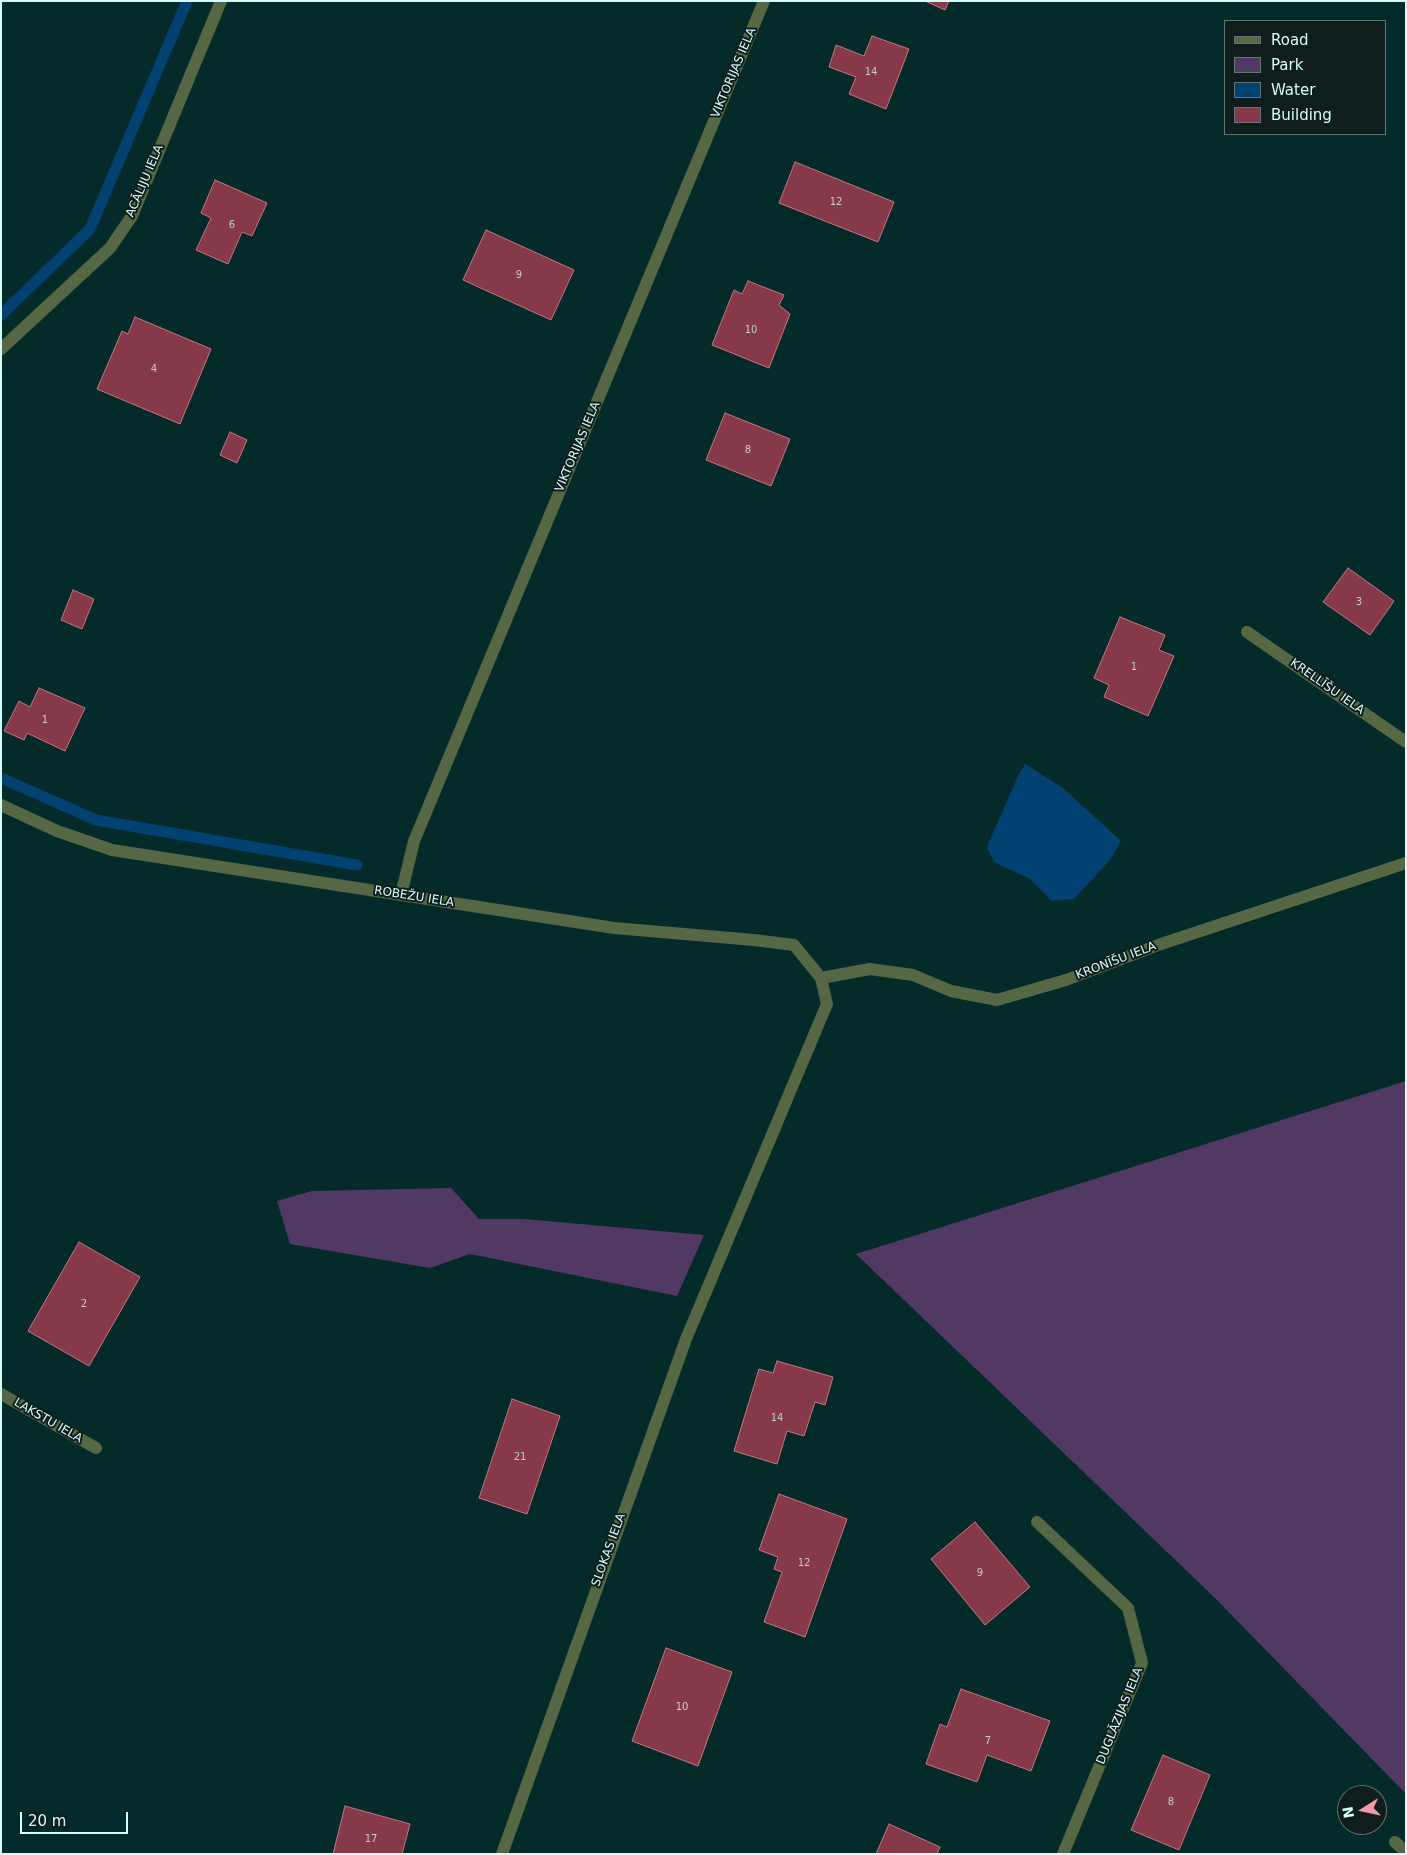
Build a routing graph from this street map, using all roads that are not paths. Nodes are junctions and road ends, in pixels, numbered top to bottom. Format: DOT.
graph roads {
  1 [pos="221,1"];
  2 [pos="764,1"];
  3 [pos="1,349"];
  4 [pos="1247,632"];
  5 [pos="1406,742"];
  6 [pos="1,804"];
  7 [pos="1406,863"];
  8 [pos="401,895"];
  9 [pos="821,978"];
  10 [pos="1,1394"];
  11 [pos="96,1448"];
  12 [pos="1037,1522"];
  13 [pos="1395,1842"];
  14 [pos="1406,1852"];
  15 [pos="502,1854"];
  16 [pos="1063,1854"];
  1 -- 3 [label="street, ACĀLIJU IELA"];
  2 -- 8 [label="street, VIKTORIJAS IELA"];
  4 -- 5 [label="street, KRELLĪŠU IELA"];
  6 -- 8 [label="street, ROBEŽU IELA"];
  7 -- 9 [label="street, KRONĪŠU IELA"];
  8 -- 9 [label="street, ROBEŽU IELA"];
  9 -- 15 [label="street, SLOKAS IELA"];
  10 -- 11 [label="street, LAKSTU IELA"];
  12 -- 16 [label="street, DUGLĀZIJAS IELA"];
  13 -- 14 [label="street"];
}
